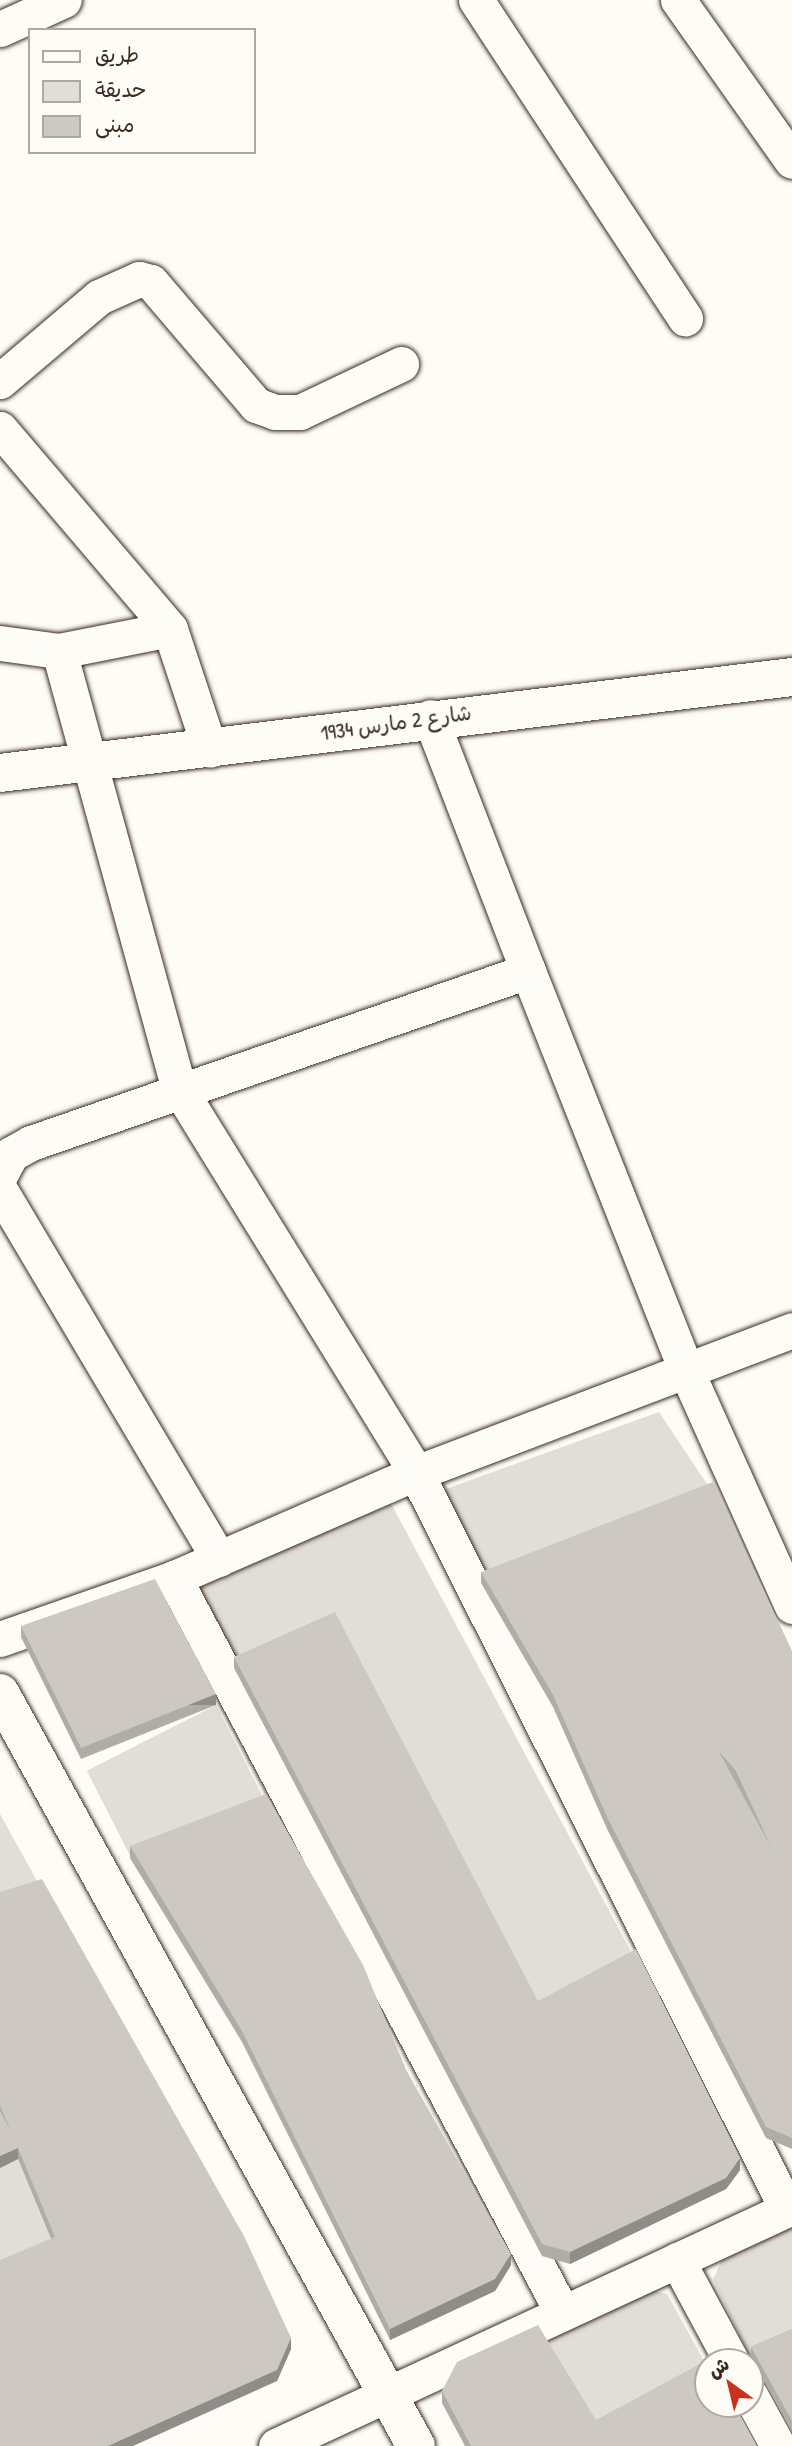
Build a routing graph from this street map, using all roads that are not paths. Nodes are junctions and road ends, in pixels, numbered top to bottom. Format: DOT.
graph roads {
  1 [pos="64,0"];
  2 [pos="476,0"];
  3 [pos="678,0"];
  4 [pos="0,29"];
  5 [pos="792,161"];
  6 [pos="685,318"];
  7 [pos="401,364"];
  8 [pos="0,381"];
  9 [pos="0,429"];
  10 [pos="170,629"];
  11 [pos="0,643"];
  12 [pos="59,651"];
  13 [pos="792,677"];
  14 [pos="430,717"];
  15 [pos="210,750"];
  16 [pos="90,764"];
  17 [pos="0,773"];
  18 [pos="528,971"];
  19 [pos="178,1087"];
  20 [pos="0,1175"];
  21 [pos="0,1191"];
  22 [pos="792,1330"];
  23 [pos="685,1368"];
  24 [pos="416,1473"];
  25 [pos="219,1559"];
  26 [pos="174,1578"];
  27 [pos="792,1606"];
  28 [pos="0,1639"];
  29 [pos="0,1693"];
  30 [pos="789,2208"];
  31 [pos="677,2260"];
  32 [pos="561,2311"];
  33 [pos="724,2348"];
  34 [pos="388,2397"];
  35 [pos="763,2418"];
  36 [pos="276,2446"];
  37 [pos="415,2446"];
  38 [pos="778,2446"];
  1 -- 4 [label="street"];
  2 -- 6 [label="street"];
  3 -- 5 [label="street"];
  7 -- 8 [label="street"];
  9 -- 10 [label="street"];
  10 -- 12 [label="street"];
  10 -- 15 [label="street"];
  11 -- 12 [label="street"];
  12 -- 16 [label="street"];
  13 -- 14 [label="street, شارع 2 مارس 1934"];
  14 -- 15 [label="street, شارع 2 مارس 1934"];
  14 -- 18 [label="street"];
  15 -- 16 [label="street, شارع 2 مارس 1934"];
  16 -- 17 [label="street, شارع 2 مارس 1934"];
  16 -- 19 [label="street"];
  18 -- 19 [label="street"];
  18 -- 23 [label="street"];
  19 -- 20 [label="street"];
  19 -- 24 [label="street"];
  21 -- 25 [label="street"];
  22 -- 23 [label="street"];
  23 -- 24 [label="street"];
  23 -- 27 [label="street"];
  24 -- 25 [label="street"];
  24 -- 30 [label="street"];
  25 -- 26 [label="street"];
  26 -- 28 [label="street"];
  26 -- 32 [label="street"];
  29 -- 34 [label="street"];
  30 -- 31 [label="street"];
  31 -- 32 [label="street"];
  31 -- 33 [label="street"];
  32 -- 34 [label="street"];
  34 -- 36 [label="street"];
  34 -- 37 [label="street"];
  35 -- 38 [label="street"];
}
